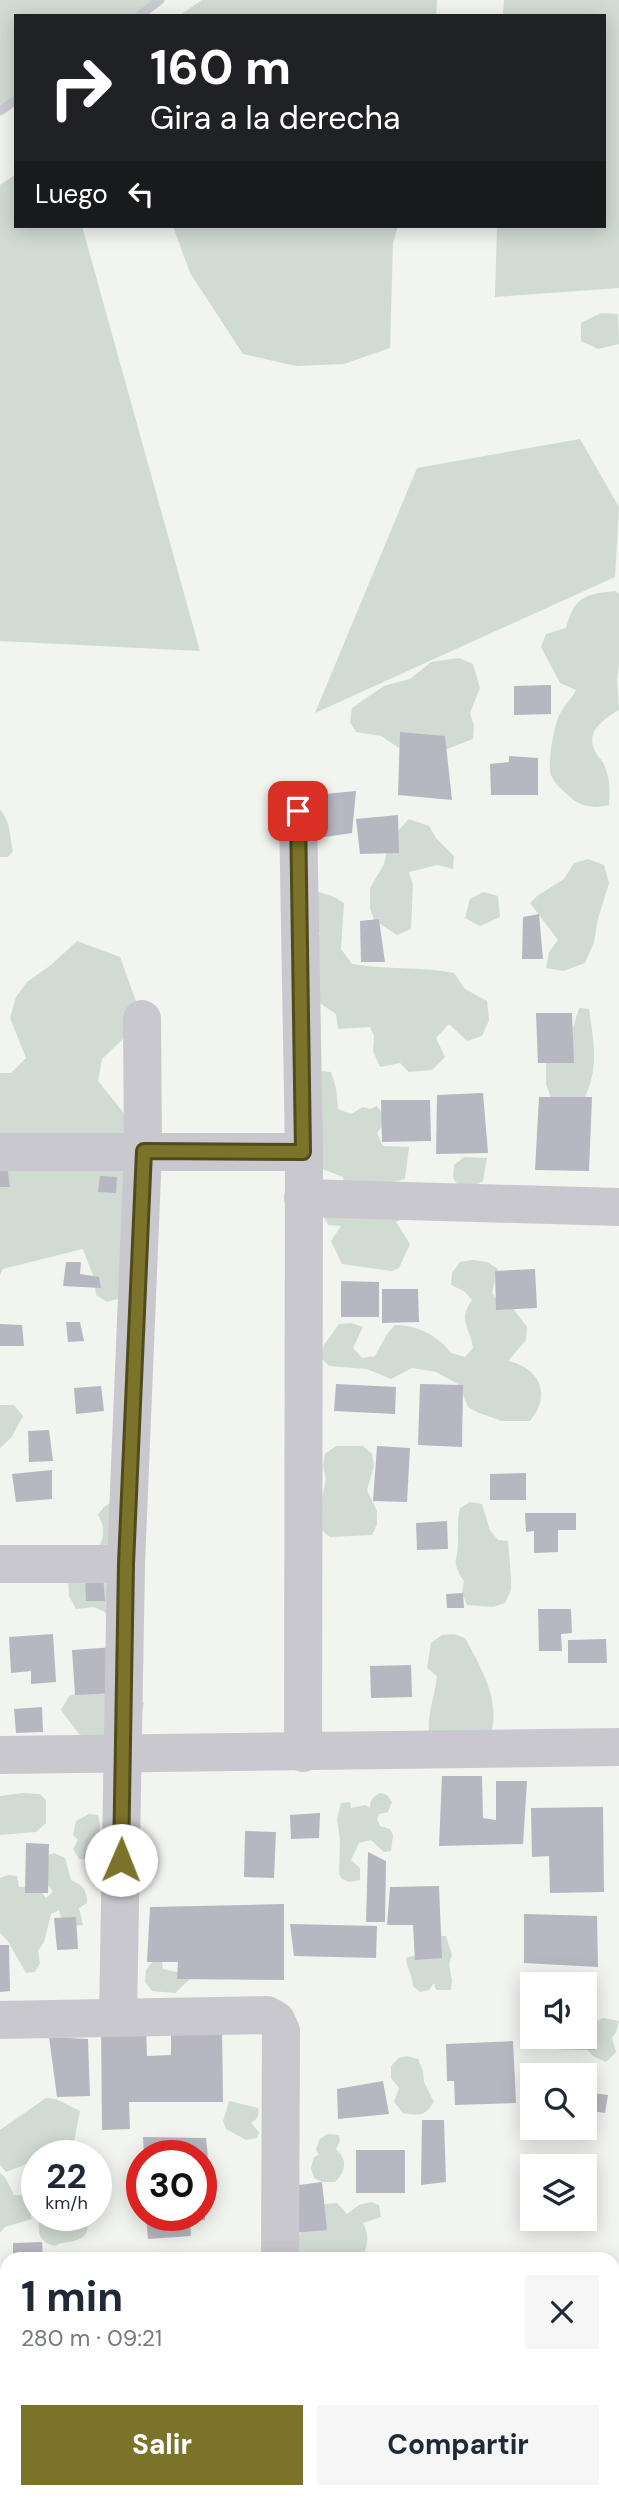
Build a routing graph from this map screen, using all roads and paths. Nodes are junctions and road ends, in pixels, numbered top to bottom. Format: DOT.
graph roads {
  1 [pos="298,811"];
  2 [pos="142,1019"];
  3 [pos="144,1151"];
  4 [pos="0,1152"];
  5 [pos="303,1152"];
  6 [pos="303,1198"];
  7 [pos="619,1207"];
  8 [pos="0,1564"];
  9 [pos="126,1564"];
  10 [pos="619,1747"];
  11 [pos="303,1753"];
  12 [pos="0,1755"];
  13 [pos="123,1755"];
  14 [pos="118,2018"];
  15 [pos="0,2020"];
  16 [pos="279,2252"];
  1 -- 5 [label="street"];
  2 -- 3 [label="street"];
  3 -- 4 [label="street"];
  3 -- 5 [label="street"];
  3 -- 9 [label="street"];
  5 -- 6 [label="street"];
  6 -- 7 [label="street"];
  6 -- 11 [label="street"];
  8 -- 9 [label="street"];
  9 -- 13 [label="street"];
  10 -- 11 [label="street"];
  11 -- 13 [label="street"];
  12 -- 13 [label="street"];
  13 -- 14 [label="street"];
  14 -- 15 [label="street"];
  14 -- 16 [label="street"];
}
